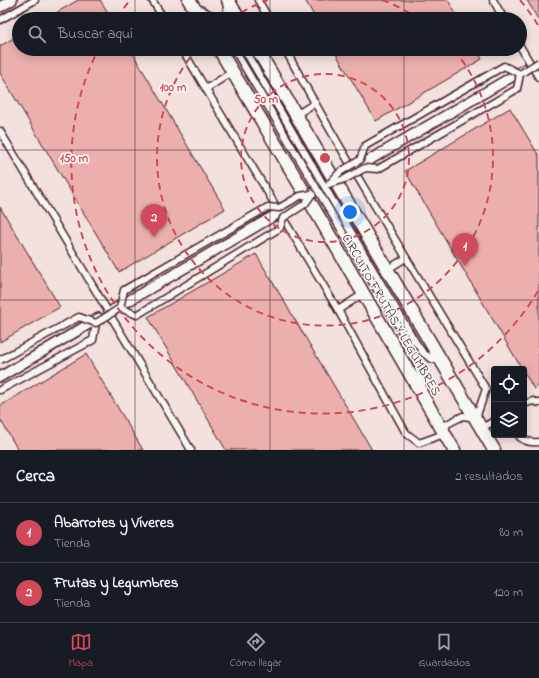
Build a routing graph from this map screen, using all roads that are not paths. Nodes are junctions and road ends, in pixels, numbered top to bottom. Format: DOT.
graph roads {
  1 [pos="12,0"];
  2 [pos="35,0"];
  3 [pos="152,0"];
  4 [pos="227,0"];
  5 [pos="258,0"];
  6 [pos="494,0"];
  7 [pos="191,3"];
  8 [pos="0,7"];
  9 [pos="14,12"];
  10 [pos="160,12"];
  11 [pos="197,12"];
  12 [pos="206,12"];
  13 [pos="227,12"];
  14 [pos="235,12"];
  15 [pos="265,12"];
  16 [pos="500,12"];
  17 [pos="12,13"];
  18 [pos="0,20"];
  19 [pos="527,53"];
  20 [pos="186,56"];
  21 [pos="223,56"];
  22 [pos="238,56"];
  23 [pos="248,56"];
  24 [pos="261,56"];
  25 [pos="289,56"];
  26 [pos="536,63"];
  27 [pos="232,72"];
  28 [pos="520,74"];
  29 [pos="539,78"];
  30 [pos="206,89"];
  31 [pos="315,103"];
  32 [pos="296,115"];
  33 [pos="0,131"];
  34 [pos="354,170"];
  35 [pos="330,184"];
  36 [pos="312,194"];
  37 [pos="280,213"];
  38 [pos="406,258"];
  39 [pos="388,269"];
  40 [pos="363,294"];
  41 [pos="120,308"];
  42 [pos="338,310"];
  43 [pos="110,312"];
  44 [pos="96,323"];
  45 [pos="441,358"];
  46 [pos="0,360"];
  47 [pos="0,376"];
  48 [pos="0,390"];
  49 [pos="539,398"];
  50 [pos="527,400"];
  51 [pos="527,402"];
  52 [pos="539,403"];
  53 [pos="427,405"];
  54 [pos="491,422"];
  55 [pos="479,423"];
  56 [pos="444,434"];
  57 [pos="520,438"];
  58 [pos="539,442"];
  59 [pos="191,450"];
  60 [pos="454,450"];
  61 [pos="494,450"];
  1 -- 8 [label="street"];
  2 -- 9 [label="lane"];
  3 -- 10 [label="lane"];
  4 -- 13 [label="lane"];
  4 -- 14 [label="street"];
  5 -- 15 [label="lane"];
  6 -- 16 [label="lane"];
  7 -- 11 [label="street"];
  7 -- 12 [label="lane"];
  17 -- 18 [label="lane"];
  19 -- 26 [label="lane"];
  20 -- 30 [label="lane"];
  21 -- 27 [label="street, CIRCUITO FRUTAS Y LEGUMBRES"];
  22 -- 36 [label="lane, bridge"];
  23 -- 35 [label="lane, bridge"];
  24 -- 32 [label="street"];
  25 -- 31 [label="lane"];
  26 -- 28 [label="lane, bridge"];
  26 -- 29 [label="lane"];
  26 -- 34 [label="street"];
  27 -- 30 [label="lane"];
  27 -- 36 [label="street, CIRCUITO FRUTAS Y LEGUMBRES"];
  28 -- 35 [label="lane, bridge"];
  28 -- 35 [label="lane, bridge"];
  30 -- 37 [label="lane"];
  31 -- 32 [label="lane"];
  31 -- 34 [label="lane"];
  32 -- 35 [label="street"];
  33 -- 43 [label="lane"];
  34 -- 35 [label="street"];
  34 -- 38 [label="lane"];
  35 -- 36 [label="street"];
  35 -- 36 [label="lane, bridge"];
  35 -- 39 [label="street"];
  35 -- 45 [label="lane, bridge"];
  36 -- 37 [label="street"];
  36 -- 40 [label="street, CIRCUITO FRUTAS Y LEGUMBRES"];
  36 -- 41 [label="lane, bridge"];
  36 -- 41 [label="lane, bridge"];
  36 -- 53 [label="lane, bridge"];
  37 -- 42 [label="lane"];
  37 -- 43 [label="street"];
  38 -- 39 [label="lane"];
  38 -- 55 [label="lane"];
  39 -- 45 [label="street"];
  40 -- 42 [label="lane"];
  40 -- 53 [label="street, CIRCUITO FRUTAS Y LEGUMBRES"];
  41 -- 44 [label="lane, bridge"];
  42 -- 56 [label="lane"];
  43 -- 47 [label="street"];
  43 -- 59 [label="lane"];
  44 -- 46 [label="lane, bridge"];
  44 -- 48 [label="lane"];
  45 -- 55 [label="street"];
  49 -- 50 [label="lane"];
  51 -- 52 [label="lane"];
  53 -- 56 [label="street, CIRCUITO FRUTAS Y LEGUMBRES"];
  54 -- 55 [label="lane"];
  55 -- 56 [label="lane"];
  55 -- 61 [label="street"];
  56 -- 60 [label="street, CIRCUITO FRUTAS Y LEGUMBRES"];
  57 -- 58 [label="lane"];
}
